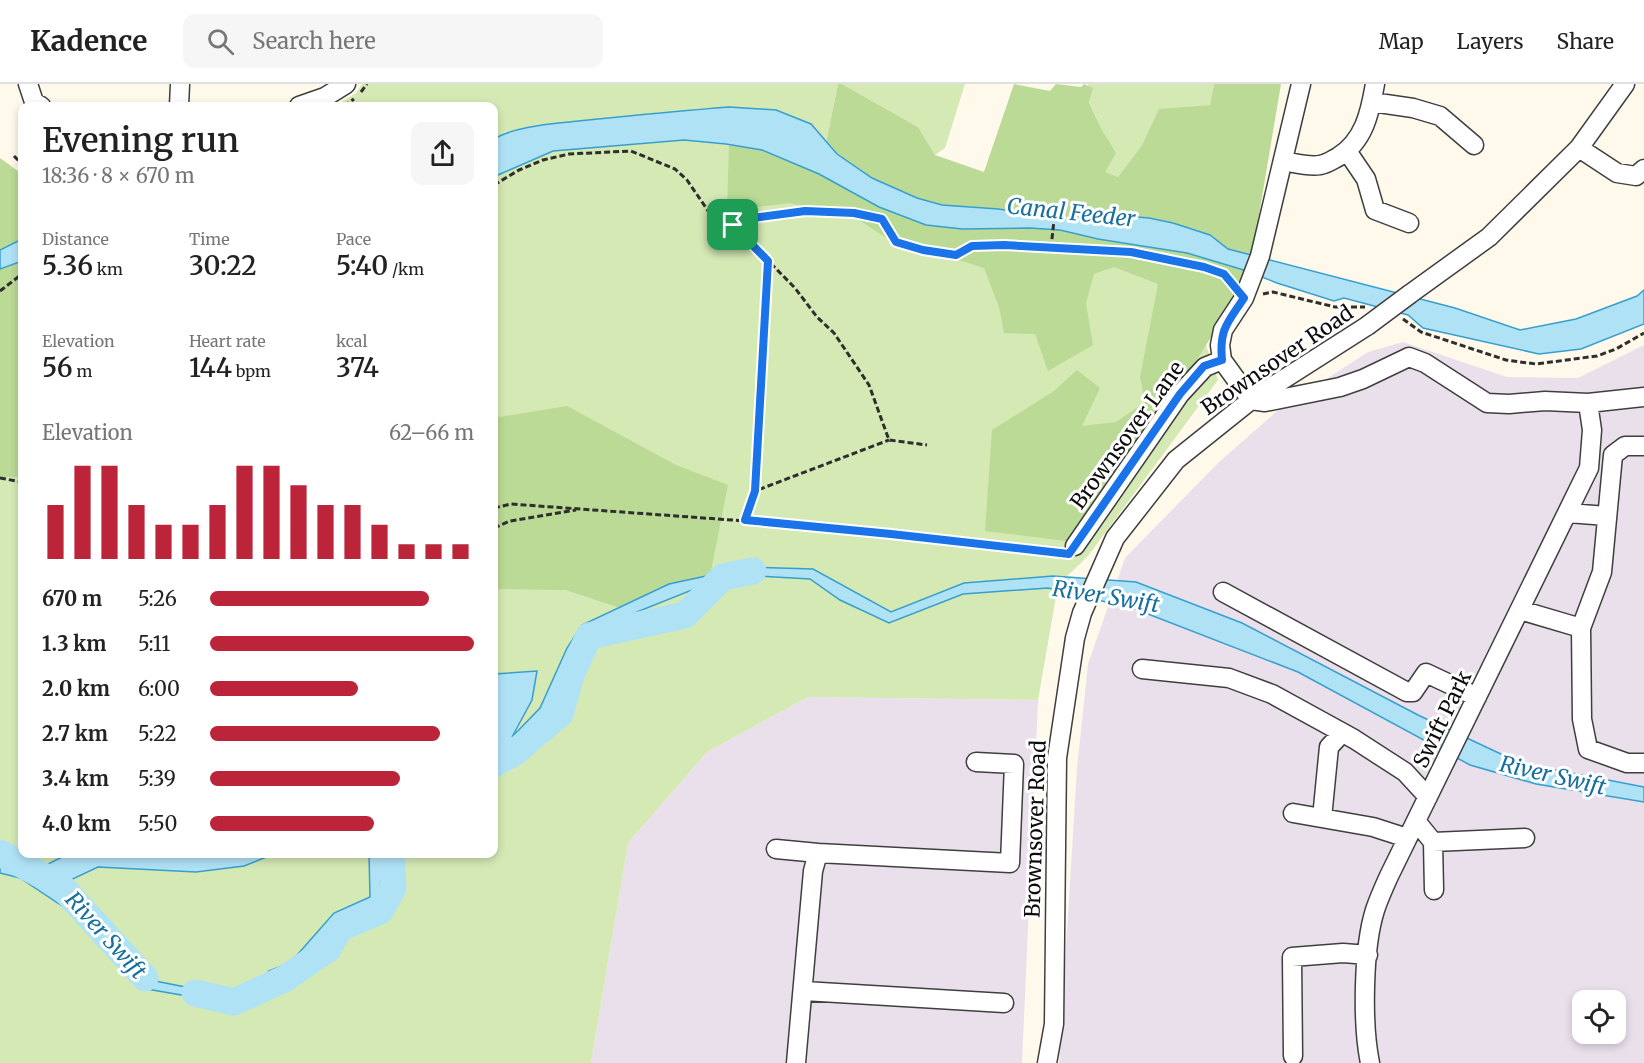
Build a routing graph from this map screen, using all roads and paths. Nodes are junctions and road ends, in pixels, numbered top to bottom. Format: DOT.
graph roads {
  1 [pos="28,84"];
  2 [pos="180,84"];
  3 [pos="1301,84"];
  4 [pos="1375,84"];
  5 [pos="1625,84"];
  6 [pos="344,86"];
  7 [pos="313,98"];
  8 [pos="34,102"];
  9 [pos="179,102"];
  10 [pos="1372,102"];
  11 [pos="1474,145"];
  12 [pos="1579,148"];
  13 [pos="1347,151"];
  14 [pos="14,156"];
  15 [pos="18,160"];
  16 [pos="1283,161"];
  17 [pos="1644,169"];
  18 [pos="498,183"];
  19 [pos="1055,211"];
  20 [pos="753,218"];
  21 [pos="1409,223"];
  22 [pos="733,225"];
  23 [pos="746,238"];
  24 [pos="1051,248"];
  25 [pos="768,261"];
  26 [pos="18,277"];
  27 [pos="1248,290"];
  28 [pos="0,291"];
  29 [pos="1395,316"];
  30 [pos="1370,318"];
  31 [pos="1644,333"];
  32 [pos="1222,360"];
  33 [pos="1644,397"];
  34 [pos="1251,400"];
  35 [pos="1588,404"];
  36 [pos="889,440"];
  37 [pos="927,445"];
  38 [pos="1644,446"];
  39 [pos="0,478"];
  40 [pos="18,481"];
  41 [pos="755,491"];
  42 [pos="498,507"];
  43 [pos="582,509"];
  44 [pos="1568,513"];
  45 [pos="1607,516"];
  46 [pos="745,520"];
  47 [pos="498,526"];
  48 [pos="1075,546"];
  49 [pos="1223,592"];
  50 [pos="1520,610"];
  51 [pos="1581,628"];
  52 [pos="1142,669"];
  53 [pos="1477,697"];
  54 [pos="1342,733"];
  55 [pos="976,762"];
  56 [pos="1644,763"];
  57 [pos="1429,794"];
  58 [pos="1293,813"];
  59 [pos="1322,818"];
  60 [pos="1416,821"];
  61 [pos="1407,838"];
  62 [pos="1525,838"];
  63 [pos="1433,843"];
  64 [pos="776,849"];
  65 [pos="818,853"];
  66 [pos="1434,891"];
  67 [pos="1368,955"];
  68 [pos="804,991"];
  69 [pos="1004,1003"];
  70 [pos="1293,1056"];
  71 [pos="796,1063"];
  72 [pos="1047,1063"];
  73 [pos="1370,1063"];
  1 -- 8 [label="street"];
  2 -- 9 [label="street"];
  3 -- 16 [label="street"];
  4 -- 10 [label="street"];
  5 -- 12 [label="street, Brownsover Road"];
  6 -- 7 [label="street"];
  10 -- 11 [label="street"];
  10 -- 13 [label="street"];
  12 -- 17 [label="street"];
  12 -- 30 [label="street, Brownsover Road, bridge"];
  13 -- 16 [label="street"];
  13 -- 21 [label="street"];
  14 -- 15 [label="path"];
  16 -- 27 [label="street"];
  18 -- 22 [label="path"];
  19 -- 24 [label="path"];
  20 -- 22 [label="path"];
  20 -- 23 [label="path"];
  20 -- 24 [label="path"];
  22 -- 23 [label="path"];
  23 -- 25 [label="path"];
  24 -- 27 [label="path"];
  25 -- 36 [label="path"];
  25 -- 41 [label="path"];
  26 -- 28 [label="path"];
  27 -- 30 [label="path"];
  27 -- 32 [label="street"];
  29 -- 31 [label="path"];
  30 -- 34 [label="street, Brownsover Road"];
  32 -- 34 [label="street"];
  32 -- 48 [label="street, Brownsover Lane"];
  33 -- 35 [label="street"];
  34 -- 35 [label="street"];
  34 -- 72 [label="street, Brownsover Road"];
  35 -- 44 [label="street, Swift Park"];
  36 -- 37 [label="path"];
  36 -- 41 [label="path"];
  38 -- 45 [label="street"];
  39 -- 40 [label="path"];
  41 -- 46 [label="path"];
  42 -- 43 [label="path"];
  43 -- 46 [label="path"];
  43 -- 47 [label="path"];
  44 -- 45 [label="street"];
  44 -- 50 [label="street, Swift Park"];
  45 -- 51 [label="street"];
  46 -- 48 [label="path"];
  49 -- 53 [label="street"];
  50 -- 51 [label="street"];
  50 -- 53 [label="street, Swift Park"];
  51 -- 56 [label="street"];
  52 -- 54 [label="street"];
  53 -- 57 [label="street, Swift Park"];
  54 -- 57 [label="street"];
  54 -- 59 [label="street"];
  55 -- 65 [label="street"];
  57 -- 60 [label="street, Swift Park"];
  58 -- 59 [label="street"];
  59 -- 61 [label="street"];
  60 -- 61 [label="street, Swift Park"];
  60 -- 63 [label="street"];
  61 -- 67 [label="street, Swift Park"];
  62 -- 63 [label="street"];
  63 -- 66 [label="street"];
  64 -- 65 [label="street"];
  65 -- 68 [label="street"];
  67 -- 70 [label="street"];
  67 -- 73 [label="street, Swift Park"];
  68 -- 69 [label="street"];
  68 -- 71 [label="street"];
}
